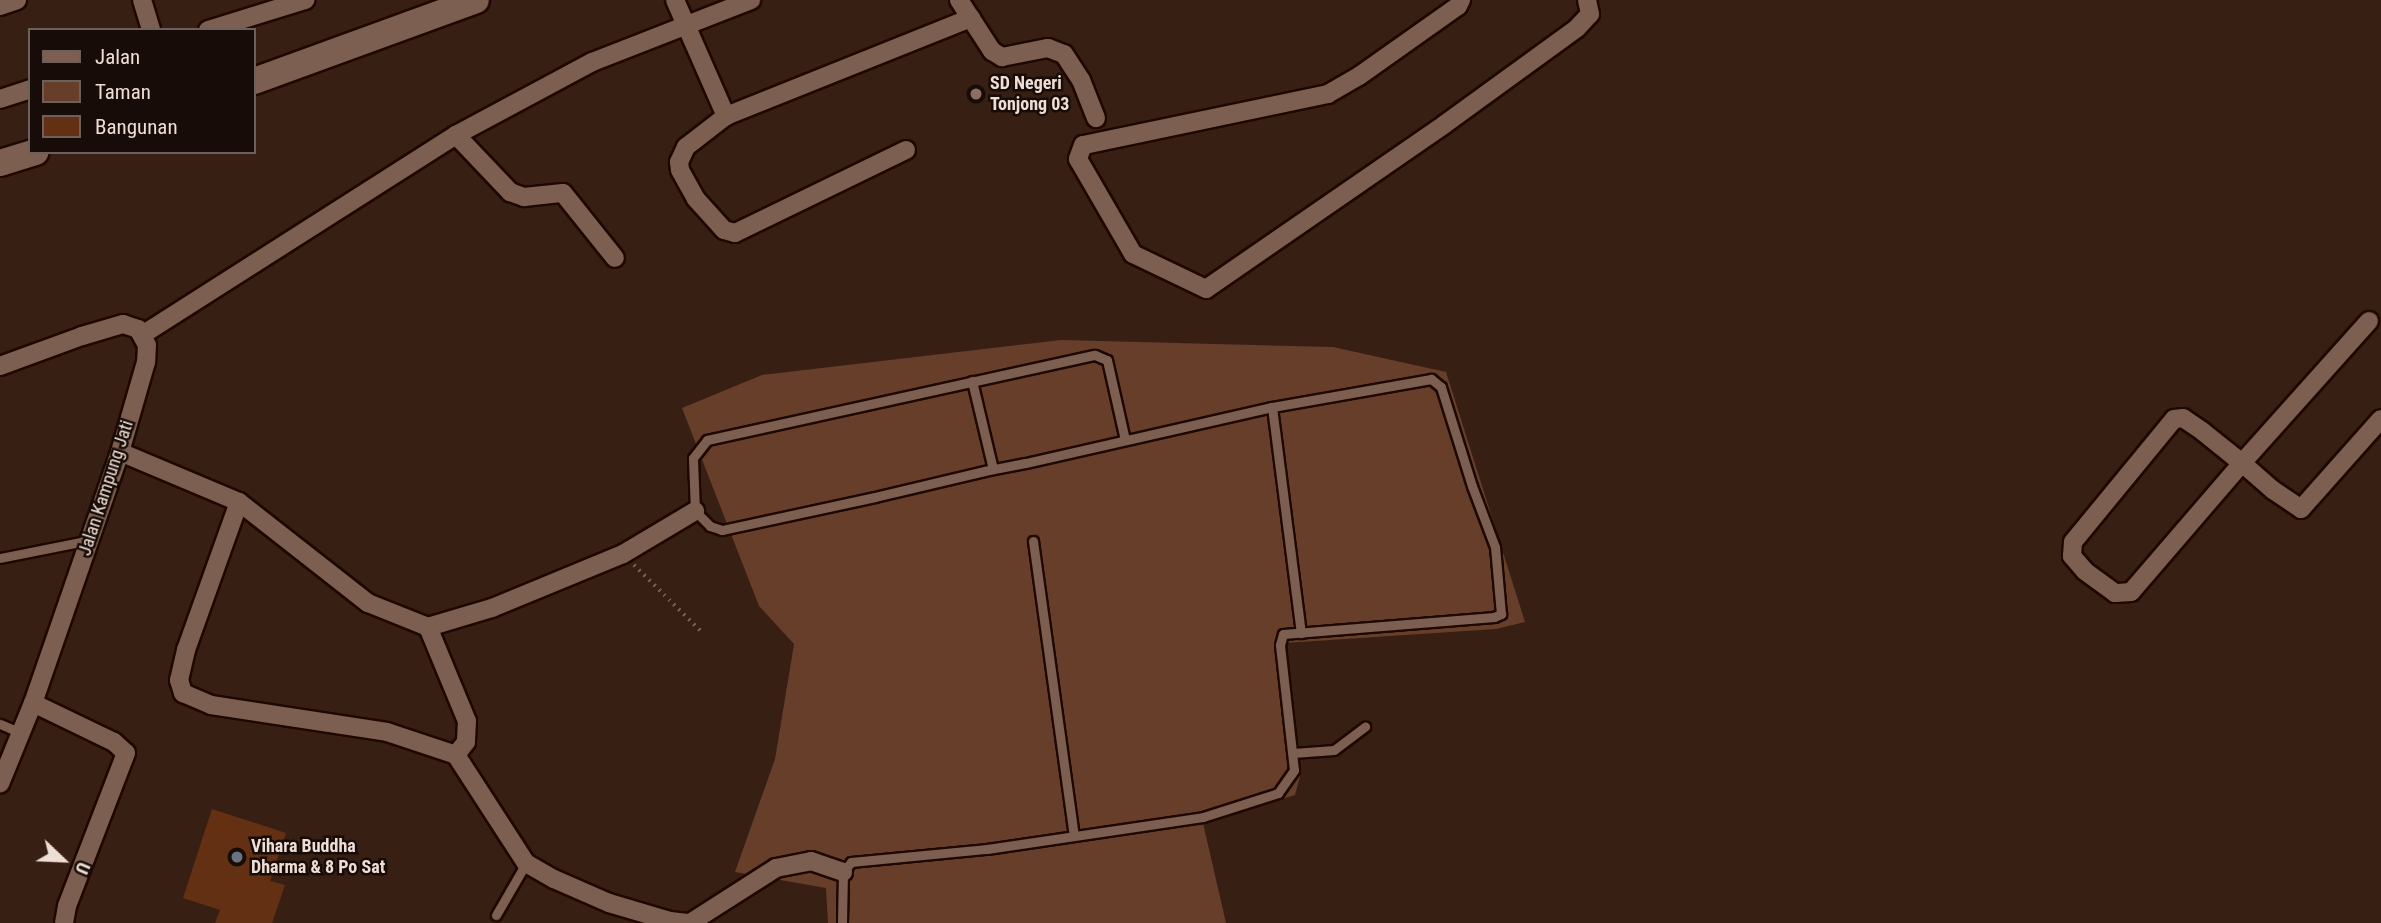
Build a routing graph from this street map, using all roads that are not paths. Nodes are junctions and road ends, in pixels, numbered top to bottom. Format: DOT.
graph roads {
  1 [pos="17,0"];
  2 [pos="142,0"];
  3 [pos="305,0"];
  4 [pos="476,0"];
  5 [pos="675,0"];
  6 [pos="751,0"];
  7 [pos="959,0"];
  8 [pos="1461,0"];
  9 [pos="1587,0"];
  10 [pos="0,6"];
  11 [pos="971,18"];
  12 [pos="684,25"];
  13 [pos="150,28"];
  14 [pos="214,28"];
  15 [pos="256,80"];
  16 [pos="28,90"];
  17 [pos="0,99"];
  18 [pos="726,116"];
  19 [pos="1096,118"];
  20 [pos="456,135"];
  21 [pos="905,150"];
  22 [pos="29,154"];
  23 [pos="0,163"];
  24 [pos="615,258"];
  25 [pos="2369,321"];
  26 [pos="142,335"];
  27 [pos="0,366"];
  28 [pos="972,381"];
  29 [pos="1272,407"];
  30 [pos="2381,419"];
  31 [pos="1125,440"];
  32 [pos="120,452"];
  33 [pos="2242,463"];
  34 [pos="993,469"];
  35 [pos="239,502"];
  36 [pos="695,511"];
  37 [pos="90,540"];
  38 [pos="1033,541"];
  39 [pos="0,558"];
  40 [pos="428,627"];
  41 [pos="1301,633"];
  42 [pos="33,703"];
  43 [pos="0,724"];
  44 [pos="1365,727"];
  45 [pos="21,733"];
  46 [pos="1293,753"];
  47 [pos="456,755"];
  48 [pos="0,784"];
  49 [pos="1074,835"];
  50 [pos="526,863"];
  51 [pos="843,872"];
  52 [pos="496,915"];
  53 [pos="630,915"];
  54 [pos="64,923"];
  55 [pos="690,923"];
  56 [pos="842,923"];
  1 -- 10 [label="street"];
  2 -- 13 [label="street"];
  3 -- 14 [label="street"];
  4 -- 15 [label="street"];
  5 -- 12 [label="street"];
  6 -- 12 [label="street"];
  7 -- 11 [label="street"];
  8 -- 9 [label="street"];
  11 -- 18 [label="street"];
  11 -- 19 [label="street"];
  12 -- 18 [label="street"];
  12 -- 20 [label="street"];
  16 -- 17 [label="street"];
  18 -- 21 [label="street"];
  20 -- 24 [label="street"];
  20 -- 26 [label="street"];
  22 -- 23 [label="street"];
  25 -- 33 [label="street"];
  26 -- 27 [label="street"];
  26 -- 32 [label="street, Jalan Kampung Jati"];
  28 -- 31 [label="lane"];
  28 -- 34 [label="lane"];
  28 -- 36 [label="lane"];
  29 -- 31 [label="lane"];
  29 -- 41 [label="lane"];
  29 -- 41 [label="lane"];
  30 -- 33 [label="street"];
  31 -- 34 [label="lane"];
  32 -- 35 [label="street"];
  32 -- 37 [label="street, Jalan Kampung Jati"];
  33 -- 33 [label="street"];
  34 -- 36 [label="lane"];
  35 -- 40 [label="street"];
  35 -- 47 [label="street"];
  36 -- 40 [label="street"];
  37 -- 39 [label="lane"];
  37 -- 42 [label="street, Jalan Kampung Jati"];
  38 -- 49 [label="lane"];
  40 -- 47 [label="street"];
  41 -- 46 [label="lane"];
  42 -- 45 [label="street, Jalan Kampung Jati"];
  42 -- 54 [label="street"];
  43 -- 45 [label="lane"];
  44 -- 46 [label="lane"];
  45 -- 48 [label="street, Jalan Kampung Jati"];
  46 -- 49 [label="lane"];
  47 -- 50 [label="street"];
  49 -- 51 [label="lane"];
  50 -- 52 [label="lane"];
  50 -- 53 [label="street"];
  51 -- 55 [label="street"];
  51 -- 56 [label="lane"];
  53 -- 55 [label="street"];
}
